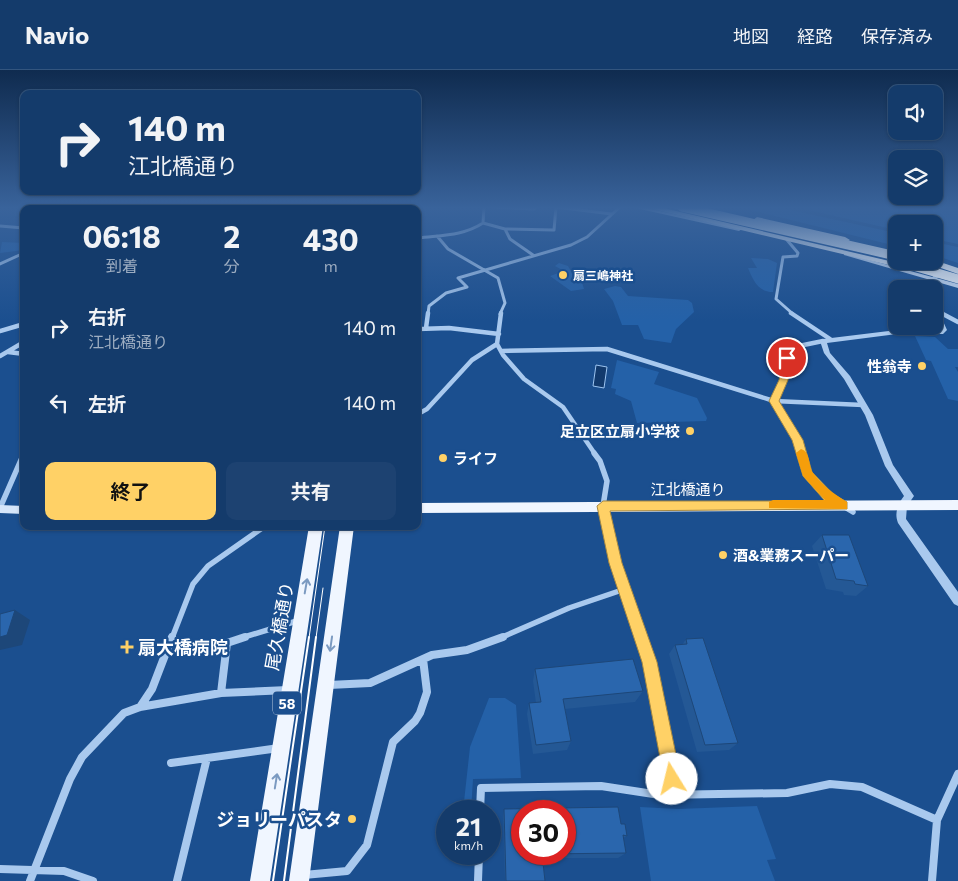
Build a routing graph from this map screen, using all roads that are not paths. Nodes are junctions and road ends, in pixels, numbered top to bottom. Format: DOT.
graph roads {
  1 [pos="445,245"];
  2 [pos="518,245"];
  3 [pos="571,245"];
  4 [pos="790,245"];
  5 [pos="805,245"];
  6 [pos="820,245"];
  7 [pos="830,245"];
  8 [pos="841,245"];
  9 [pos="841,245"];
  10 [pos="20,255"];
  11 [pos="533,255"];
  12 [pos="888,256"];
  13 [pos="888,256"];
  14 [pos="888,256"];
  15 [pos="888,258"];
  16 [pos="888,259"];
  17 [pos="0,264"];
  18 [pos="486,269"];
  19 [pos="943,269"];
  20 [pos="936,270"];
  21 [pos="937,270"];
  22 [pos="937,270"];
  23 [pos="940,271"];
  24 [pos="958,276"];
  25 [pos="934,278"];
  26 [pos="958,286"];
  27 [pos="943,313"];
  28 [pos="958,322"];
  29 [pos="20,325"];
  30 [pos="426,328"];
  31 [pos="421,329"];
  32 [pos="0,331"];
  33 [pos="888,333"];
  34 [pos="499,334"];
  35 [pos="827,340"];
  36 [pos="20,344"];
  37 [pos="497,344"];
  38 [pos="501,351"];
  39 [pos="7,352"];
  40 [pos="20,354"];
  41 [pos="0,356"];
  42 [pos="774,401"];
  43 [pos="863,405"];
  44 [pos="421,412"];
  45 [pos="20,462"];
  46 [pos="902,505"];
  47 [pos="958,505"];
  48 [pos="603,506"];
  49 [pos="0,508"];
  50 [pos="421,508"];
  51 [pos="848,509"];
  52 [pos="20,510"];
  53 [pos="259,530"];
  54 [pos="315,530"];
  55 [pos="347,530"];
  56 [pos="626,589"];
  57 [pos="958,601"];
  58 [pos="300,620"];
  59 [pos="423,660"];
  60 [pos="325,685"];
  61 [pos="289,690"];
  62 [pos="221,693"];
  63 [pos="140,707"];
  64 [pos="282,748"];
  65 [pos="208,758"];
  66 [pos="171,763"];
  67 [pos="958,774"];
  68 [pos="674,795"];
  69 [pos="480,800"];
  70 [pos="937,820"];
  71 [pos="479,865"];
  72 [pos="0,869"];
  73 [pos="34,870"];
  74 [pos="299,878"];
  75 [pos="30,881"];
  76 [pos="93,881"];
  77 [pos="177,881"];
  78 [pos="260,881"];
  79 [pos="478,881"];
  80 [pos="932,881"];
  1 -- 18 [label="street"];
  2 -- 11 [label="street"];
  3 -- 11 [label="street"];
  4 -- 35 [label="street"];
  5 -- 25 [label="main road"];
  6 -- 16 [label="highway, bridge"];
  7 -- 12 [label="highway"];
  7 -- 15 [label="highway, bridge"];
  8 -- 13 [label="highway, bridge"];
  9 -- 14 [label="highway, bridge"];
  10 -- 17 [label="street"];
  11 -- 18 [label="street"];
  18 -- 30 [label="street"];
  18 -- 34 [label="street"];
  19 -- 24 [label="highway"];
  20 -- 24 [label="highway, bridge"];
  21 -- 24 [label="highway, bridge"];
  22 -- 23 [label="main road"];
  23 -- 24 [label="main road"];
  23 -- 25 [label="street"];
  25 -- 26 [label="main road"];
  27 -- 28 [label="street"];
  29 -- 32 [label="street"];
  30 -- 31 [label="street"];
  30 -- 34 [label="street"];
  33 -- 35 [label="street"];
  34 -- 37 [label="street"];
  35 -- 42 [label="street"];
  35 -- 43 [label="street"];
  36 -- 39 [label="street"];
  37 -- 38 [label="street"];
  37 -- 44 [label="street"];
  38 -- 42 [label="street"];
  38 -- 48 [label="street"];
  39 -- 40 [label="street"];
  39 -- 41 [label="street"];
  42 -- 43 [label="street"];
  42 -- 51 [label="street"];
  43 -- 46 [label="street"];
  45 -- 49 [label="street"];
  46 -- 47 [label="main road, 江北橋通り"];
  46 -- 51 [label="main road, 江北橋通り"];
  46 -- 57 [label="street"];
  48 -- 50 [label="main road, 江北橋通り"];
  48 -- 51 [label="main road, 江北橋通り"];
  48 -- 56 [label="street"];
  49 -- 52 [label="main road"];
  53 -- 63 [label="street"];
  58 -- 54 [label="main road, 尾久橋通り / 58, one-way"];
  55 -- 60 [label="main road, 58, one-way"];
  56 -- 59 [label="street"];
  56 -- 68 [label="street"];
  58 -- 61 [label="main road, 尾久橋通り / 58"];
  58 -- 62 [label="street"];
  59 -- 60 [label="street"];
  59 -- 74 [label="street"];
  60 -- 74 [label="main road, 58"];
  61 -- 62 [label="street"];
  61 -- 64 [label="main road, 尾久橋通り / 58"];
  62 -- 63 [label="street"];
  63 -- 73 [label="street"];
  64 -- 65 [label="street"];
  78 -- 64 [label="main road, 尾久橋通り / 58, one-way"];
  65 -- 66 [label="street"];
  65 -- 77 [label="street"];
  67 -- 70 [label="street"];
  68 -- 69 [label="street"];
  68 -- 70 [label="street"];
  70 -- 80 [label="street"];
  71 -- 79 [label="street"];
  72 -- 73 [label="street"];
  73 -- 75 [label="street"];
  73 -- 76 [label="street"];
}
